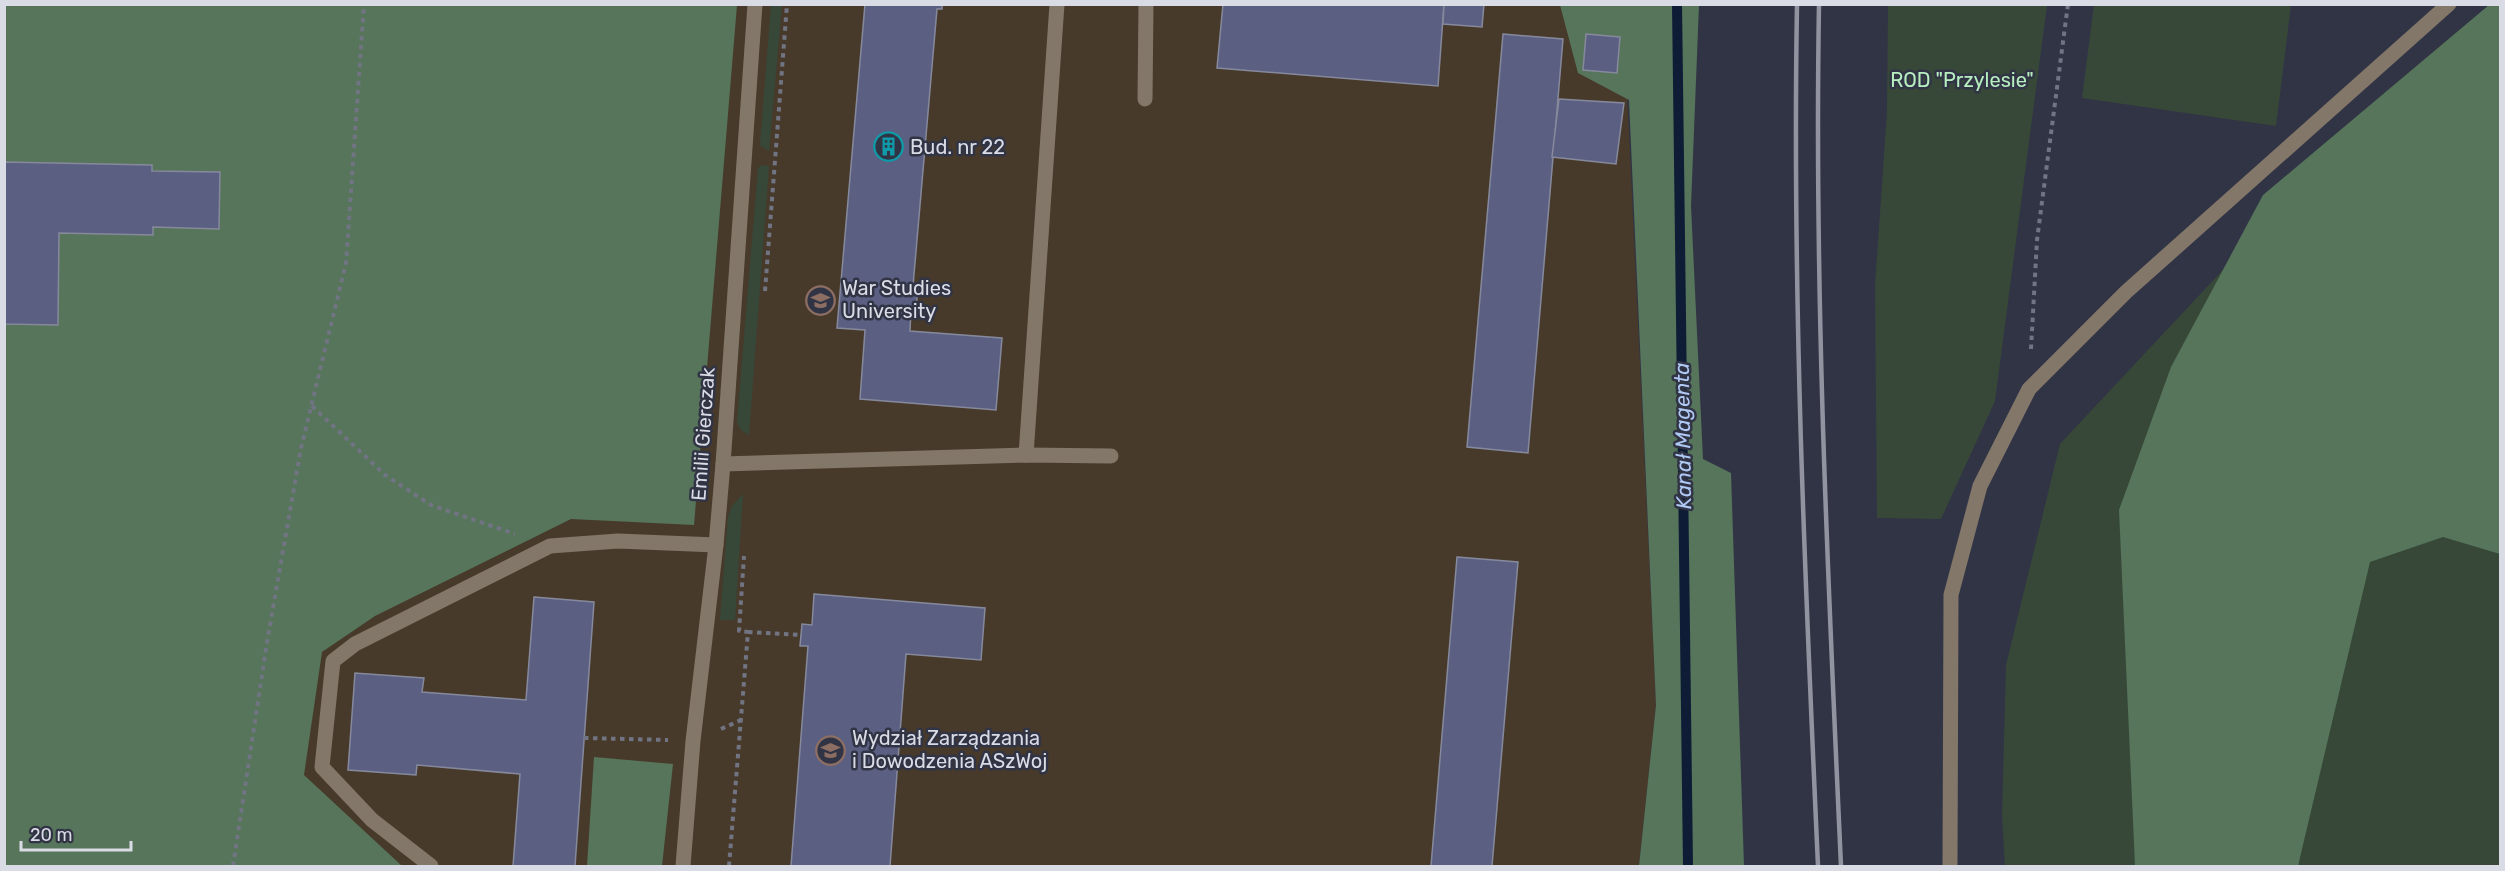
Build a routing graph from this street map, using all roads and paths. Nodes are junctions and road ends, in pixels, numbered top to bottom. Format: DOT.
graph roads {
  1 [pos="364,4"];
  2 [pos="755,4"];
  3 [pos="1057,4"];
  4 [pos="1146,4"];
  5 [pos="2068,4"];
  6 [pos="2449,4"];
  7 [pos="1145,99"];
  8 [pos="2029,389"];
  9 [pos="312,405"];
  10 [pos="1026,455"];
  11 [pos="1110,456"];
  12 [pos="723,464"];
  13 [pos="716,545"];
  14 [pos="550,546"];
  15 [pos="748,632"];
  16 [pos="801,635"];
  17 [pos="233,867"];
  18 [pos="431,867"];
  19 [pos="684,867"];
  20 [pos="1950,867"];
  1 -- 9 [label="path"];
  2 -- 12 [label="street, Emilii Gierczak"];
  3 -- 10 [label="street"];
  4 -- 7 [label="street"];
  5 -- 8 [label="path"];
  6 -- 8 [label="street"];
  8 -- 20 [label="street"];
  9 -- 14 [label="path"];
  9 -- 17 [label="path"];
  10 -- 11 [label="street"];
  10 -- 12 [label="street"];
  12 -- 13 [label="street, Emilii Gierczak"];
  13 -- 14 [label="street"];
  13 -- 19 [label="street, Emilii Gierczak"];
  14 -- 18 [label="street"];
  15 -- 16 [label="path"];
}
